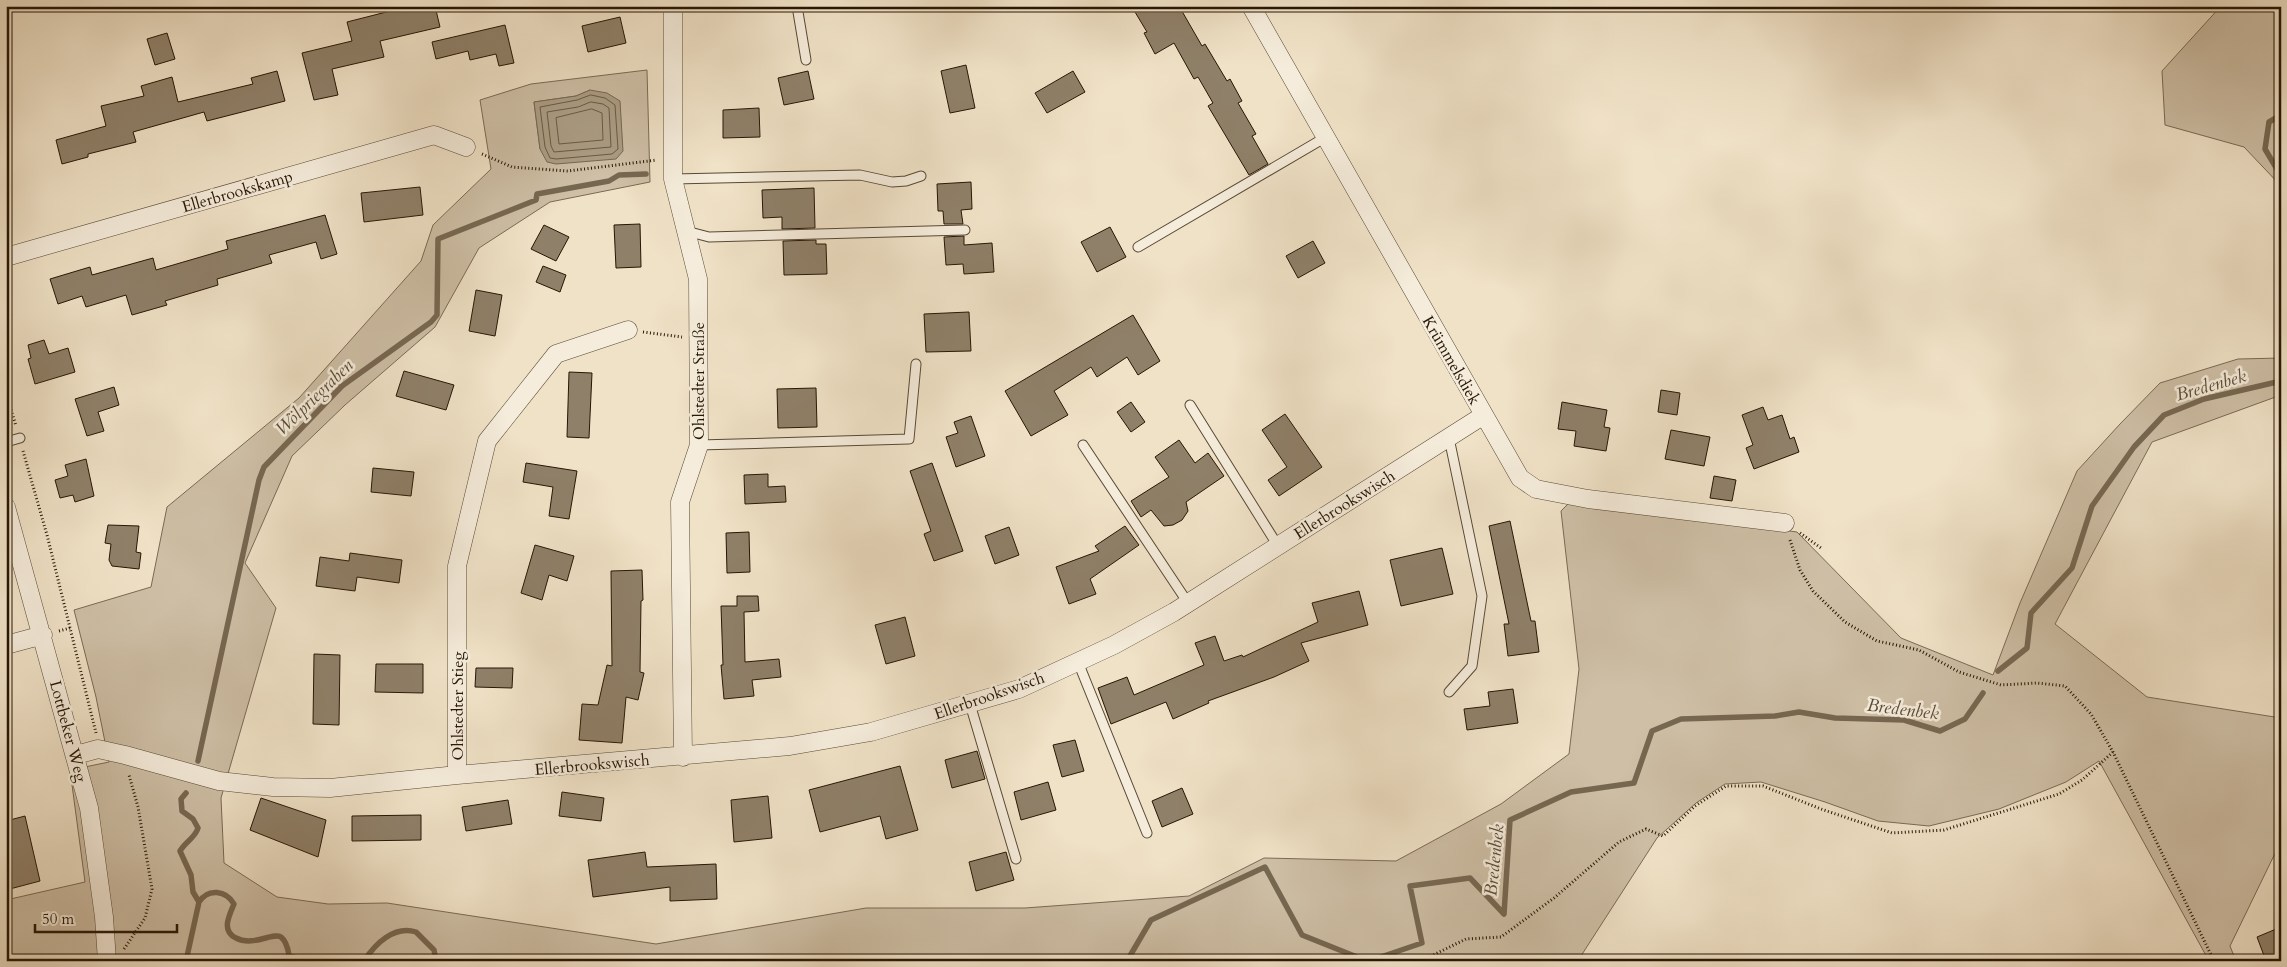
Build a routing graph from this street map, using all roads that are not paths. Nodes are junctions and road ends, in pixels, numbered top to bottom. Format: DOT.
graph roads {
  1 [pos="673,6"];
  2 [pos="797,6"];
  3 [pos="1251,6"];
  4 [pos="806,60"];
  5 [pos="1326,137"];
  6 [pos="466,146"];
  7 [pos="920,176"];
  8 [pos="673,179"];
  9 [pos="964,230"];
  10 [pos="686,231"];
  11 [pos="1138,247"];
  12 [pos="6,257"];
  13 [pos="628,330"];
  14 [pos="916,364"];
  15 [pos="1190,405"];
  16 [pos="1484,415"];
  17 [pos="20,438"];
  18 [pos="1449,438"];
  19 [pos="6,442"];
  20 [pos="699,445"];
  21 [pos="1083,445"];
  22 [pos="6,506"];
  23 [pos="1785,522"];
  24 [pos="1278,546"];
  25 [pos="1188,603"];
  26 [pos="43,635"];
  27 [pos="6,645"];
  28 [pos="1078,662"];
  29 [pos="1449,692"];
  30 [pos="970,704"];
  31 [pos="76,756"];
  32 [pos="682,757"];
  33 [pos="456,775"];
  34 [pos="1147,833"];
  35 [pos="1016,859"];
  36 [pos="114,957"];
  1 -- 8 [label="street, Ohlstedter Straße"];
  2 -- 4 [label="lane"];
  3 -- 5 [label="street, Krümmelsdiek"];
  5 -- 11 [label="lane"];
  5 -- 16 [label="street, Krümmelsdiek"];
  6 -- 12 [label="street, Ellerbrookskamp"];
  7 -- 8 [label="lane"];
  8 -- 10 [label="street, Ohlstedter Straße"];
  9 -- 10 [label="lane"];
  10 -- 20 [label="street, Ohlstedter Straße"];
  13 -- 33 [label="street, Ohlstedter Stieg"];
  14 -- 20 [label="lane"];
  15 -- 24 [label="lane"];
  16 -- 18 [label="street, Ellerbrookswisch"];
  16 -- 23 [label="street, Krümmelsdiek"];
  17 -- 19 [label="lane"];
  18 -- 24 [label="street, Ellerbrookswisch"];
  18 -- 29 [label="lane"];
  20 -- 32 [label="street, Ohlstedter Straße"];
  21 -- 25 [label="lane"];
  22 -- 26 [label="street, Lottbeker Weg"];
  24 -- 25 [label="street, Ellerbrookswisch"];
  25 -- 28 [label="street, Ellerbrookswisch"];
  26 -- 27 [label="street"];
  26 -- 31 [label="street, Lottbeker Weg"];
  28 -- 30 [label="street, Ellerbrookswisch"];
  28 -- 34 [label="lane"];
  30 -- 32 [label="street, Ellerbrookswisch"];
  30 -- 35 [label="lane"];
  31 -- 33 [label="street, Ohlstedter Stieg"];
  31 -- 36 [label="street, Lottbeker Weg"];
  32 -- 33 [label="street, Ellerbrookswisch"];
}
